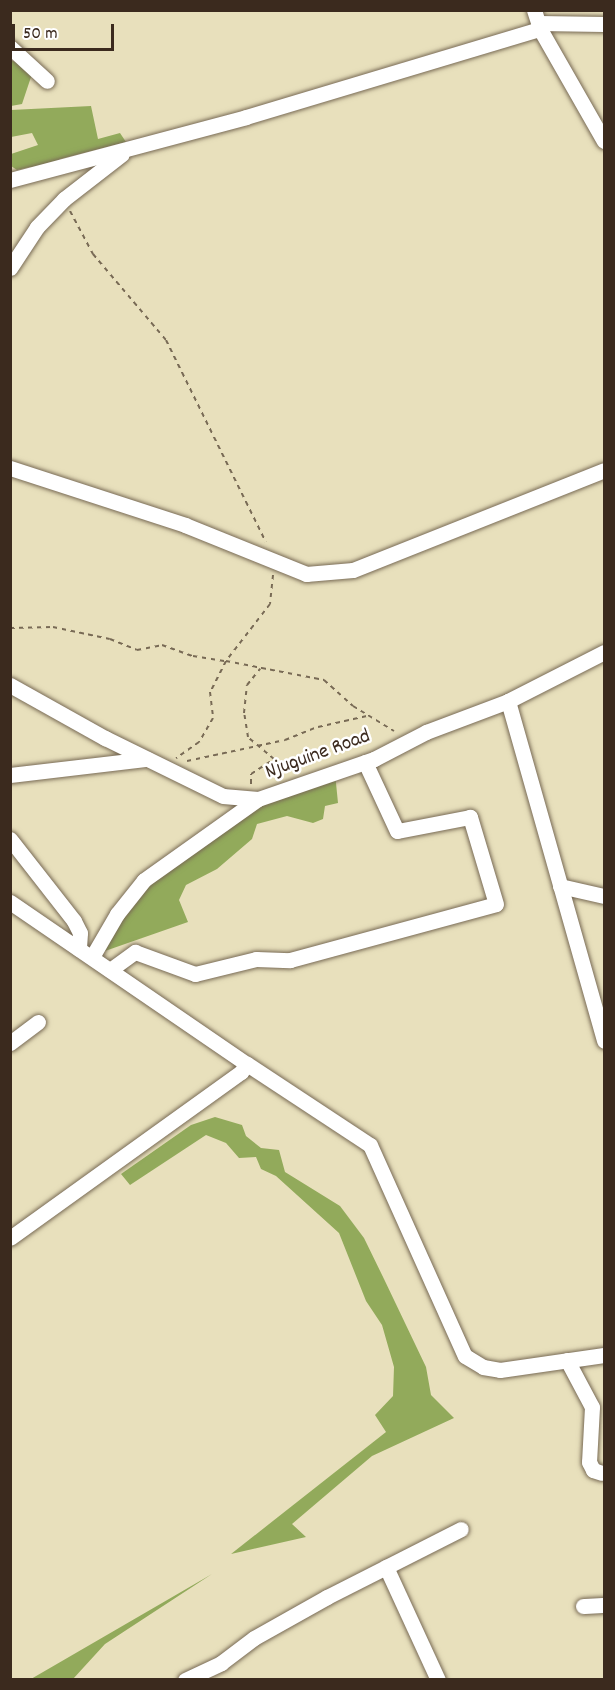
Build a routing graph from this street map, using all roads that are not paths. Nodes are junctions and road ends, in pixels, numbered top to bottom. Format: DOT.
graph roads {
  1 [pos="537,21"];
  2 [pos="604,24"];
  3 [pos="10,47"];
  4 [pos="46,81"];
  5 [pos="604,141"];
  6 [pos="126,150"];
  7 [pos="10,180"];
  8 [pos="10,268"];
  9 [pos="10,468"];
  10 [pos="604,470"];
  11 [pos="604,652"];
  12 [pos="10,685"];
  13 [pos="507,701"];
  14 [pos="147,759"];
  15 [pos="365,762"];
  16 [pos="10,775"];
  17 [pos="255,799"];
  18 [pos="10,839"];
  19 [pos="560,886"];
  20 [pos="604,896"];
  21 [pos="10,902"];
  22 [pos="79,949"];
  23 [pos="92,957"];
  24 [pos="110,970"];
  25 [pos="38,1022"];
  26 [pos="604,1041"];
  27 [pos="10,1042"];
  28 [pos="247,1064"];
  29 [pos="14,1234"];
  30 [pos="604,1355"];
  31 [pos="567,1360"];
  32 [pos="604,1476"];
  33 [pos="461,1529"];
  34 [pos="386,1568"];
  35 [pos="604,1605"];
  36 [pos="583,1606"];
  37 [pos="185,1680"];
  38 [pos="438,1680"];
  1 -- 2 [label="street"];
  1 -- 5 [label="street"];
  1 -- 6 [label="street"];
  3 -- 4 [label="street"];
  6 -- 7 [label="street"];
  6 -- 8 [label="street"];
  9 -- 10 [label="street"];
  11 -- 13 [label="street, Njuguine Road"];
  12 -- 14 [label="street"];
  13 -- 15 [label="street, Njuguine Road"];
  13 -- 19 [label="street"];
  14 -- 16 [label="street"];
  14 -- 17 [label="street"];
  15 -- 17 [label="street, Njuguine Road"];
  15 -- 24 [label="street"];
  17 -- 23 [label="street, Njuguine Road"];
  18 -- 22 [label="street"];
  19 -- 20 [label="street"];
  19 -- 26 [label="street"];
  21 -- 22 [label="street"];
  22 -- 23 [label="street"];
  23 -- 24 [label="street"];
  24 -- 28 [label="street"];
  25 -- 27 [label="street"];
  28 -- 29 [label="street"];
  28 -- 31 [label="street"];
  30 -- 31 [label="street"];
  31 -- 32 [label="street"];
  33 -- 34 [label="street"];
  34 -- 37 [label="street"];
  34 -- 38 [label="street"];
  35 -- 36 [label="street"];
}
